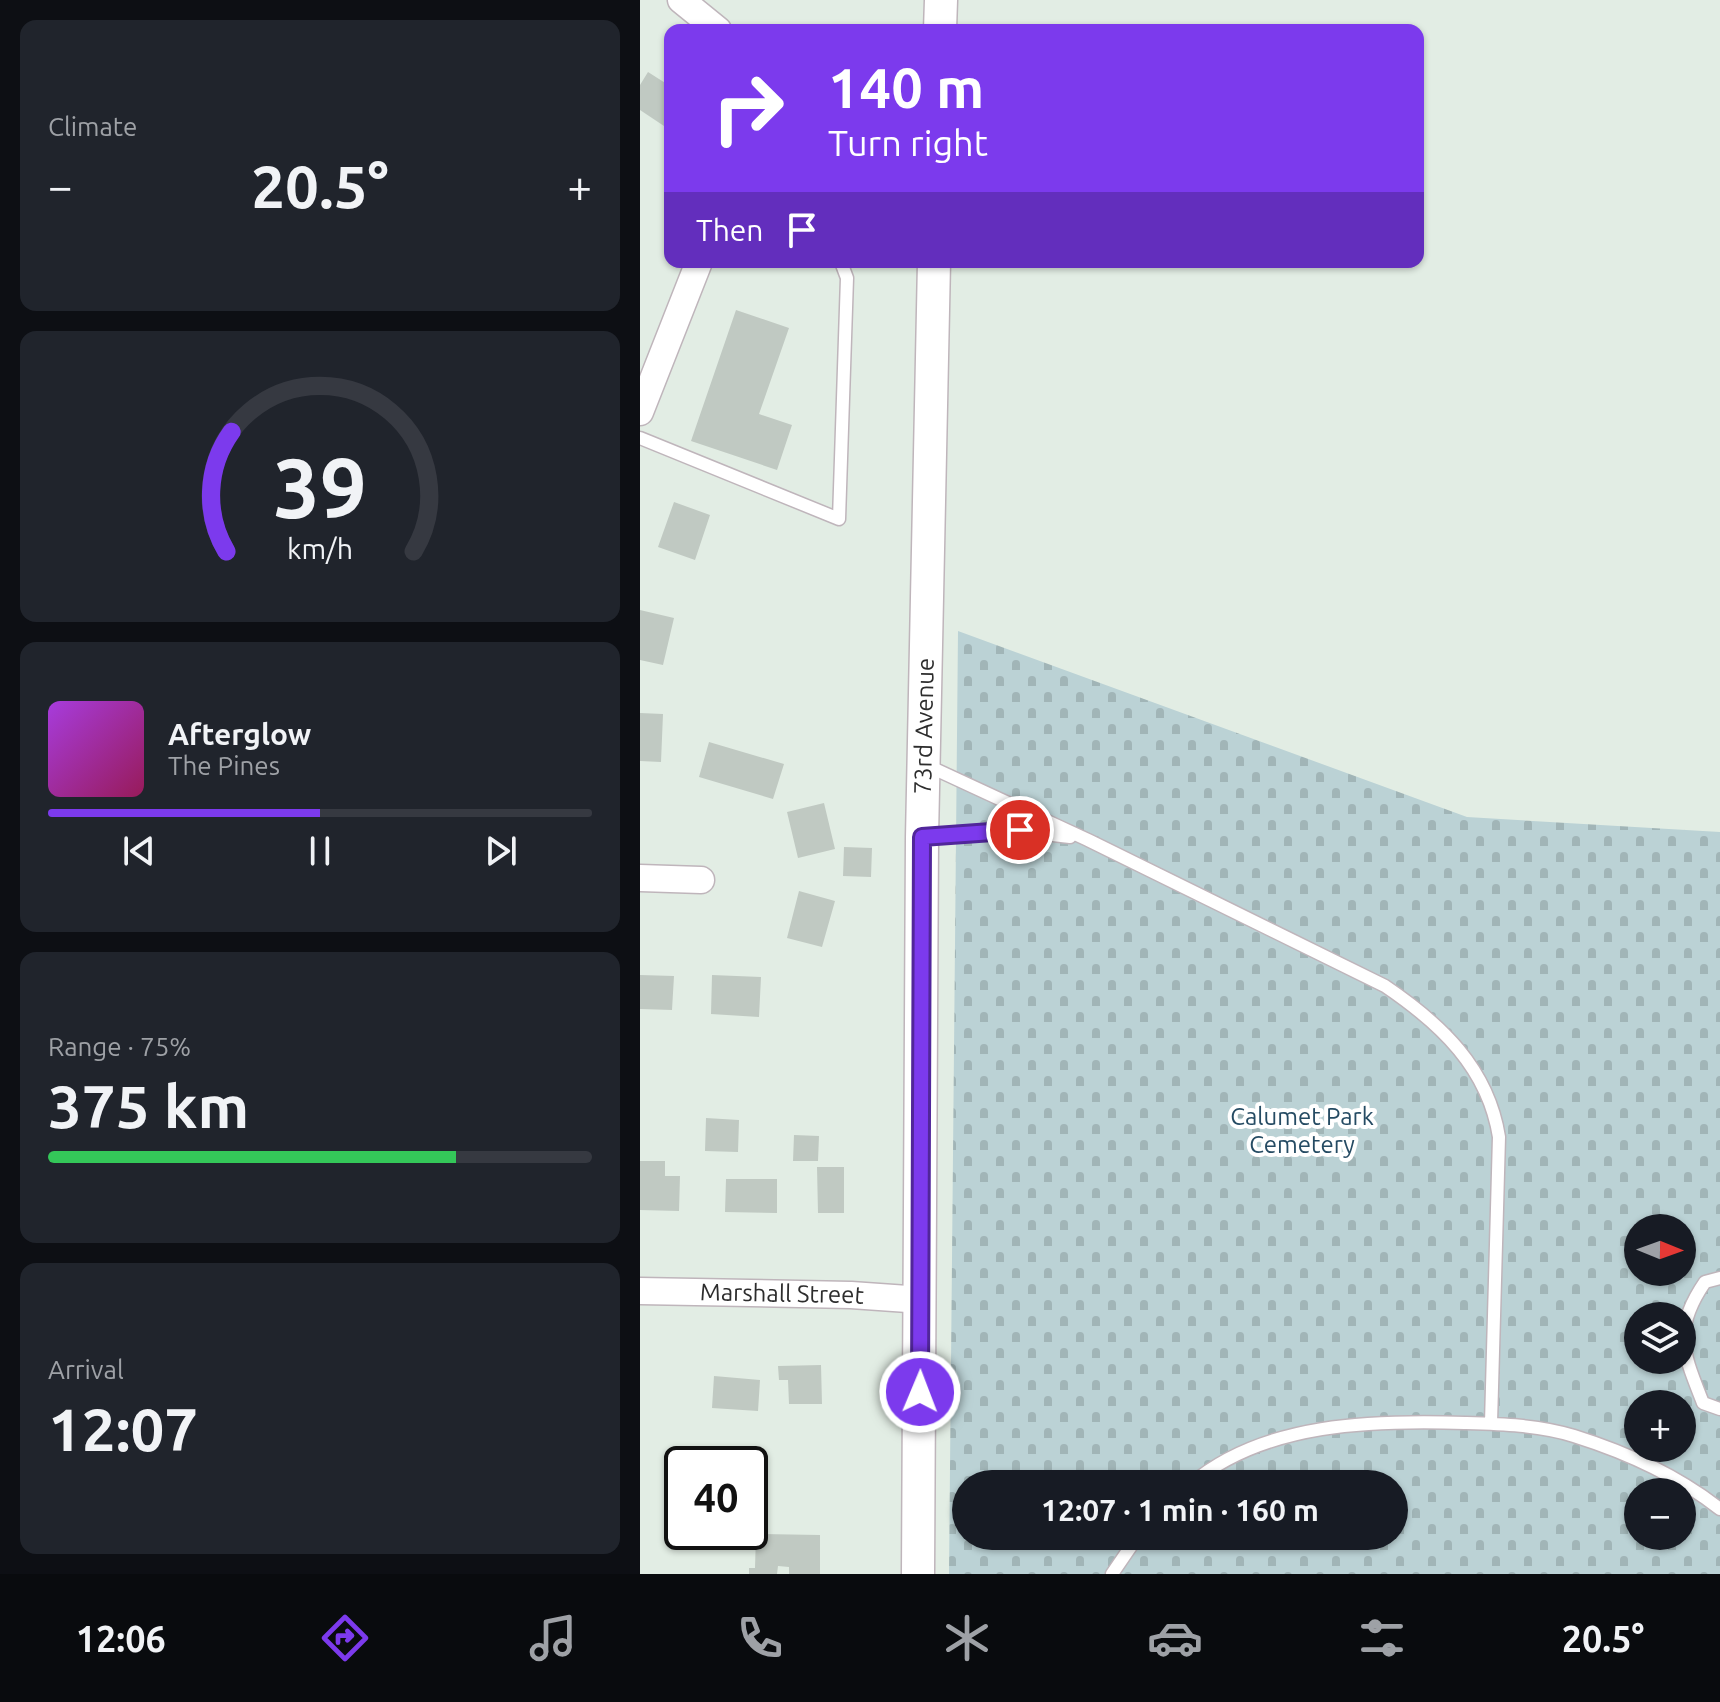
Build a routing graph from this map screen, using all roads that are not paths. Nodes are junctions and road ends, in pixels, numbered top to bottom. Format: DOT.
graph roads {
  1 [pos="681,0"];
  2 [pos="941,0"];
  3 [pos="711,24"];
  4 [pos="940,24"];
  5 [pos="697,268"];
  6 [pos="843,268"];
  7 [pos="934,268"];
  8 [pos="640,412"];
  9 [pos="640,438"];
  10 [pos="923,764"];
  11 [pos="922,837"];
  12 [pos="1088,840"];
  13 [pos="640,878"];
  14 [pos="701,880"];
  15 [pos="1720,1278"];
  16 [pos="640,1291"];
  17 [pos="922,1300"];
  18 [pos="1720,1409"];
  19 [pos="1491,1423"];
  20 [pos="1218,1470"];
  21 [pos="1720,1509"];
  22 [pos="1128,1550"];
  23 [pos="918,1574"];
  24 [pos="1112,1574"];
  1 -- 3 [label="street"];
  2 -- 4 [label="street"];
  5 -- 8 [label="street"];
  6 -- 9 [label="lane"];
  7 -- 10 [label="street, 73rd Avenue"];
  10 -- 11 [label="street, 73rd Avenue"];
  10 -- 12 [label="lane"];
  11 -- 12 [label="lane"];
  11 -- 17 [label="street, 73rd Avenue"];
  12 -- 19 [label="lane"];
  13 -- 14 [label="street"];
  15 -- 18 [label="lane"];
  16 -- 17 [label="street, Marshall Street"];
  17 -- 23 [label="street, 73rd Avenue"];
  19 -- 20 [label="lane"];
  19 -- 21 [label="lane"];
  22 -- 24 [label="lane"];
}
